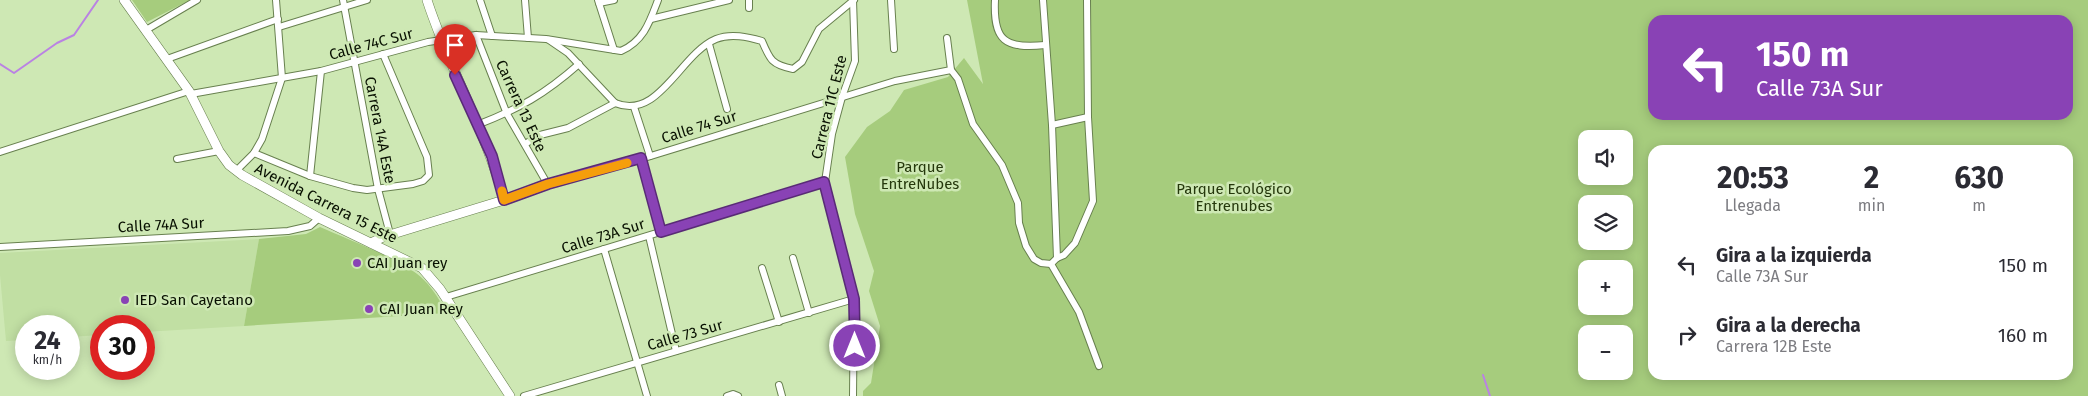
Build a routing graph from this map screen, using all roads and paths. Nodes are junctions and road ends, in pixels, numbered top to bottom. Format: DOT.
graph roads {
  1 [pos="124,0"];
  2 [pos="197,0"];
  3 [pos="276,0"];
  4 [pos="367,0"];
  5 [pos="427,0"];
  6 [pos="480,0"];
  7 [pos="525,0"];
  8 [pos="614,0"];
  9 [pos="658,0"];
  10 [pos="730,0"];
  11 [pos="749,0"];
  12 [pos="891,0"];
  13 [pos="995,0"];
  14 [pos="1043,0"];
  15 [pos="1087,0"];
  16 [pos="599,1"];
  17 [pos="853,1"];
  18 [pos="344,4"];
  19 [pos="749,8"];
  20 [pos="278,19"];
  21 [pos="651,19"];
  22 [pos="279,27"];
  23 [pos="146,30"];
  24 [pos="476,35"];
  25 [pos="492,36"];
  26 [pos="528,38"];
  27 [pos="947,38"];
  28 [pos="440,39"];
  29 [pos="546,39"];
  30 [pos="709,44"];
  31 [pos="1045,45"];
  32 [pos="894,49"];
  33 [pos="614,50"];
  34 [pos="383,54"];
  35 [pos="167,59"];
  36 [pos="354,63"];
  37 [pos="579,64"];
  38 [pos="951,70"];
  39 [pos="321,71"];
  40 [pos="282,78"];
  41 [pos="190,92"];
  42 [pos="842,97"];
  43 [pos="615,102"];
  44 [pos="634,107"];
  45 [pos="727,109"];
  46 [pos="508,114"];
  47 [pos="1088,117"];
  48 [pos="477,125"];
  49 [pos="1052,125"];
  50 [pos="525,144"];
  51 [pos="219,151"];
  52 [pos="0,152"];
  53 [pos="254,153"];
  54 [pos="650,156"];
  55 [pos="641,158"];
  56 [pos="177,159"];
  57 [pos="236,171"];
  58 [pos="310,176"];
  59 [pos="824,182"];
  60 [pos="548,184"];
  61 [pos="378,189"];
  62 [pos="504,200"];
  63 [pos="319,218"];
  64 [pos="661,232"];
  65 [pos="390,234"];
  66 [pos="648,236"];
  67 [pos="371,243"];
  68 [pos="0,247"];
  69 [pos="604,249"];
  70 [pos="793,258"];
  71 [pos="1057,258"];
  72 [pos="1051,264"];
  73 [pos="762,268"];
  74 [pos="446,297"];
  75 [pos="854,299"];
  76 [pos="809,313"];
  77 [pos="780,322"];
  78 [pos="676,351"];
  79 [pos="637,363"];
  80 [pos="1099,366"];
  81 [pos="779,385"];
  82 [pos="510,396"];
  83 [pos="524,396"];
  84 [pos="647,396"];
  85 [pos="782,396"];
  86 [pos="853,396"];
  1 -- 23 [label="main road, Avenida Carrera 15 Este"];
  2 -- 23 [label="street"];
  3 -- 20 [label="street"];
  4 -- 18 [label="street"];
  5 -- 28 [label="main road"];
  6 -- 25 [label="street"];
  7 -- 26 [label="street"];
  8 -- 16 [label="street"];
  9 -- 21 [label="street"];
  10 -- 21 [label="street"];
  11 -- 19 [label="street"];
  12 -- 32 [label="street"];
  13 -- 31 [label="street"];
  14 -- 31 [label="street"];
  15 -- 47 [label="street"];
  16 -- 33 [label="street"];
  17 -- 30 [label="street"];
  17 -- 42 [label="street, Carrera 11C Este"];
  18 -- 22 [label="street"];
  18 -- 36 [label="street, Carrera 14A Este"];
  20 -- 22 [label="street"];
  20 -- 35 [label="street"];
  21 -- 33 [label="street, Calle 74C Sur"];
  22 -- 40 [label="street"];
  23 -- 35 [label="main road, Avenida Carrera 15 Este"];
  24 -- 25 [label="street, Calle 74C Sur"];
  24 -- 28 [label="street, Calle 74C Sur"];
  24 -- 46 [label="street, Carrera 13 Este"];
  25 -- 26 [label="street, Calle 74C Sur"];
  26 -- 29 [label="street, Calle 74C Sur"];
  27 -- 38 [label="street"];
  28 -- 34 [label="street, Calle 74C Sur"];
  28 -- 48 [label="main road"];
  29 -- 33 [label="street, Calle 74C Sur"];
  29 -- 37 [label="street"];
  30 -- 44 [label="street"];
  30 -- 45 [label="street"];
  31 -- 49 [label="street"];
  34 -- 36 [label="street, Calle 74C Sur"];
  34 -- 61 [label="street"];
  35 -- 41 [label="main road, Avenida Carrera 15 Este"];
  36 -- 39 [label="street, Calle 74C Sur"];
  36 -- 61 [label="street, Carrera 14A Este"];
  37 -- 43 [label="street"];
  37 -- 46 [label="street"];
  38 -- 42 [label="street, Calle 74 Sur"];
  38 -- 72 [label="street"];
  39 -- 40 [label="street, Calle 74C Sur"];
  39 -- 58 [label="street"];
  40 -- 41 [label="street, Calle 74C Sur"];
  40 -- 53 [label="street"];
  41 -- 51 [label="main road, Avenida Carrera 15 Este"];
  41 -- 52 [label="street, Calle 74C Sur"];
  42 -- 54 [label="street, Calle 74 Sur"];
  42 -- 59 [label="street, Carrera 11C Este"];
  43 -- 44 [label="street"];
  43 -- 50 [label="street"];
  44 -- 54 [label="street"];
  46 -- 48 [label="street"];
  46 -- 50 [label="street, Carrera 13 Este"];
  47 -- 49 [label="street"];
  47 -- 71 [label="street"];
  48 -- 62 [label="main road"];
  49 -- 71 [label="street"];
  50 -- 60 [label="street, Carrera 13 Este"];
  51 -- 56 [label="street"];
  51 -- 57 [label="main road, Avenida Carrera 15 Este"];
  53 -- 57 [label="street"];
  53 -- 58 [label="street"];
  54 -- 55 [label="street, Calle 74 Sur"];
  55 -- 60 [label="street, Calle 74 Sur"];
  55 -- 64 [label="street"];
  57 -- 63 [label="main road, Avenida Carrera 15 Este"];
  58 -- 61 [label="street"];
  59 -- 64 [label="street, Calle 73A Sur"];
  59 -- 75 [label="street, Carrera 11C Este"];
  60 -- 62 [label="street, Calle 74 Sur"];
  61 -- 65 [label="street, Carrera 14A Este"];
  62 -- 65 [label="main road, Calle 74 Sur"];
  63 -- 67 [label="main road, Avenida Carrera 15 Este"];
  63 -- 68 [label="street, Calle 74A Sur"];
  64 -- 66 [label="street, Calle 73A Sur"];
  65 -- 67 [label="main road, Calle 74 Sur"];
  66 -- 69 [label="street, Calle 73A Sur"];
  66 -- 78 [label="street"];
  67 -- 74 [label="main road, Avenida Carrera 15 Este"];
  69 -- 74 [label="street, Calle 73A Sur"];
  69 -- 79 [label="street"];
  70 -- 76 [label="street"];
  71 -- 72 [label="street"];
  72 -- 80 [label="street"];
  73 -- 77 [label="street"];
  74 -- 82 [label="main road, Avenida Carrera 15 Este"];
  75 -- 76 [label="street, Calle 73 Sur"];
  75 -- 86 [label="street, Carrera 11C Este"];
  76 -- 77 [label="street, Calle 73 Sur"];
  77 -- 78 [label="street, Calle 73 Sur"];
  78 -- 79 [label="street, Calle 73 Sur"];
  79 -- 83 [label="street, Calle 73 Sur"];
  79 -- 84 [label="street"];
  81 -- 85 [label="street"];
}
